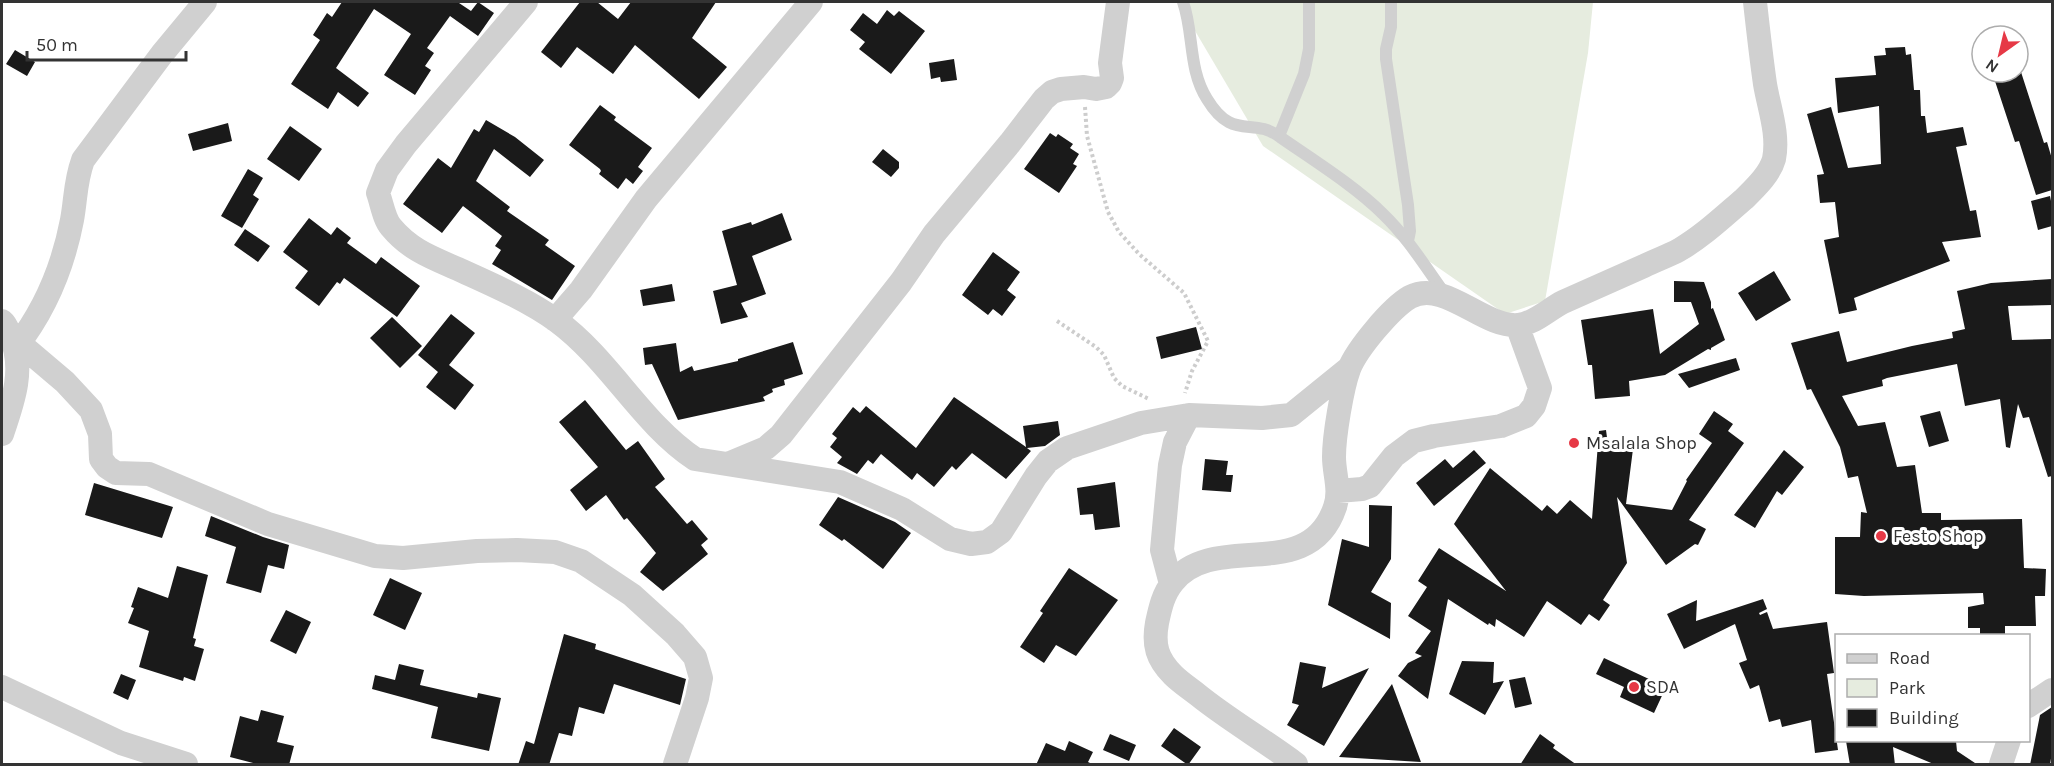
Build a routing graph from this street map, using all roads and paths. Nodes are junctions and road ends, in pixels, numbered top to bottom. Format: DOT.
graph roads {
  1 [pos="205,2"];
  2 [pos="526,2"];
  3 [pos="811,2"];
  4 [pos="1118,2"];
  5 [pos="1183,2"];
  6 [pos="1309,2"];
  7 [pos="1391,2"];
  8 [pos="1755,2"];
  9 [pos="1084,87"];
  10 [pos="1279,136"];
  11 [pos="1408,242"];
  12 [pos="1447,297"];
  13 [pos="555,320"];
  14 [pos="2,321"];
  15 [pos="1058,321"];
  16 [pos="1517,325"];
  17 [pos="17,345"];
  18 [pos="1349,368"];
  19 [pos="1150,399"];
  20 [pos="1189,415"];
  21 [pos="2,434"];
  22 [pos="726,465"];
  23 [pos="1338,491"];
  24 [pos="1171,584"];
  25 [pos="2,687"];
  26 [pos="2052,690"];
  27 [pos="2030,705"];
  28 [pos="2009,742"];
  29 [pos="186,765"];
  30 [pos="675,765"];
  31 [pos="1296,765"];
  32 [pos="2001,765"];
  1 -- 17 [label="street"];
  2 -- 13 [label="street"];
  3 -- 13 [label="street"];
  4 -- 9 [label="street"];
  5 -- 10 [label="lane"];
  6 -- 10 [label="lane"];
  7 -- 11 [label="lane"];
  8 -- 16 [label="street"];
  9 -- 20 [label="path"];
  9 -- 22 [label="street"];
  10 -- 11 [label="lane"];
  11 -- 12 [label="lane"];
  12 -- 16 [label="street"];
  12 -- 18 [label="street"];
  13 -- 22 [label="street"];
  14 -- 17 [label="street"];
  15 -- 19 [label="path"];
  16 -- 23 [label="street"];
  17 -- 21 [label="street"];
  17 -- 30 [label="street"];
  18 -- 20 [label="street"];
  18 -- 23 [label="street"];
  20 -- 22 [label="street"];
  20 -- 24 [label="street"];
  23 -- 24 [label="street"];
  24 -- 31 [label="street"];
  25 -- 29 [label="street"];
  26 -- 27 [label="street"];
  28 -- 32 [label="street"];
}
